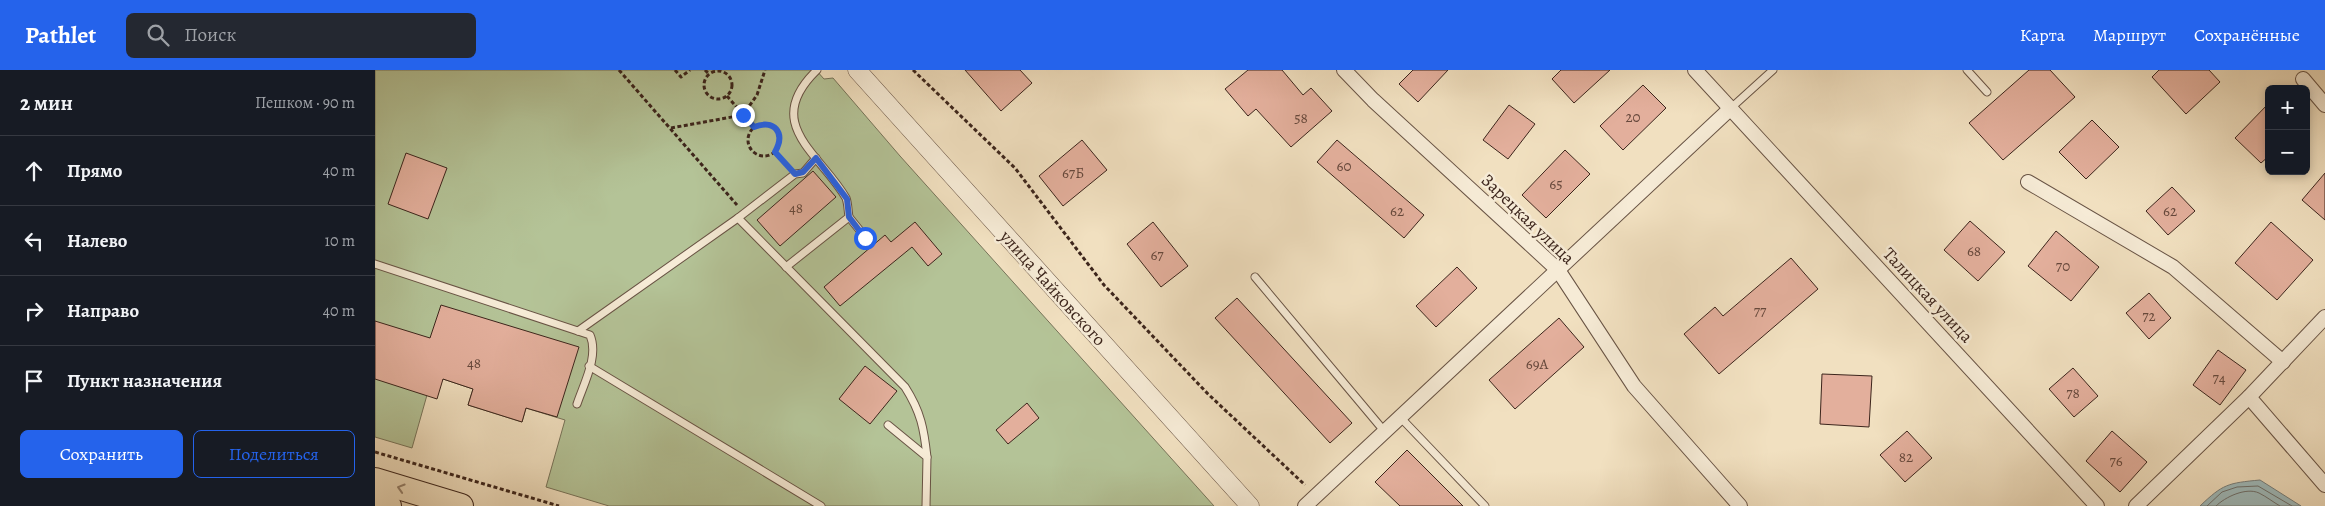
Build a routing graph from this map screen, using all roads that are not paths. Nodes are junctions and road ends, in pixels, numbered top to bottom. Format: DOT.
graph roads {
  1 [pos="817,70"];
  2 [pos="857,70"];
  3 [pos="1344,70"];
  4 [pos="1695,70"];
  5 [pos="1773,70"];
  6 [pos="1967,70"];
  7 [pos="2303,79"];
  8 [pos="1987,92"];
  9 [pos="2325,105"];
  10 [pos="1731,108"];
  11 [pos="816,158"];
  12 [pos="2028,182"];
  13 [pos="849,217"];
  14 [pos="738,218"];
  15 [pos="865,238"];
  16 [pos="375,264"];
  17 [pos="787,267"];
  18 [pos="1558,270"];
  19 [pos="1255,277"];
  20 [pos="2325,317"];
  21 [pos="578,331"];
  22 [pos="2283,362"];
  23 [pos="589,366"];
  24 [pos="2249,397"];
  25 [pos="577,404"];
  26 [pos="1400,418"];
  27 [pos="888,426"];
  28 [pos="1385,432"];
  29 [pos="927,457"];
  30 [pos="375,480"];
  31 [pos="2325,485"];
  32 [pos="375,502"];
  33 [pos="389,506"];
  34 [pos="461,506"];
  35 [pos="821,506"];
  36 [pos="926,506"];
  37 [pos="1250,506"];
  38 [pos="1305,506"];
  39 [pos="1485,506"];
  40 [pos="1741,506"];
  41 [pos="2097,506"];
  42 [pos="2136,506"];
  1 -- 11 [label="lane"];
  2 -- 37 [label="street, улица Чайковского"];
  3 -- 18 [label="street, Зарецкая улица"];
  4 -- 10 [label="street, Талицкая улица"];
  5 -- 10 [label="lane"];
  6 -- 8 [label="lane"];
  7 -- 9 [label="street"];
  10 -- 18 [label="street"];
  10 -- 41 [label="street, Талицкая улица"];
  11 -- 13 [label="lane"];
  11 -- 14 [label="lane"];
  12 -- 22 [label="street"];
  13 -- 15 [label="lane"];
  13 -- 17 [label="lane"];
  14 -- 17 [label="lane"];
  14 -- 21 [label="lane"];
  16 -- 21 [label="lane"];
  17 -- 29 [label="lane"];
  18 -- 26 [label="street"];
  18 -- 40 [label="street, Зарецкая улица"];
  19 -- 28 [label="lane"];
  20 -- 22 [label="street"];
  21 -- 23 [label="lane"];
  22 -- 24 [label="street"];
  23 -- 25 [label="lane"];
  23 -- 35 [label="lane"];
  24 -- 31 [label="street"];
  24 -- 42 [label="street"];
  26 -- 28 [label="street"];
  26 -- 39 [label="lane"];
  27 -- 29 [label="lane"];
  28 -- 38 [label="street"];
  29 -- 36 [label="lane"];
  34 -- 30 [label="highway, one-way"];
  32 -- 33 [label="highway"];
}
